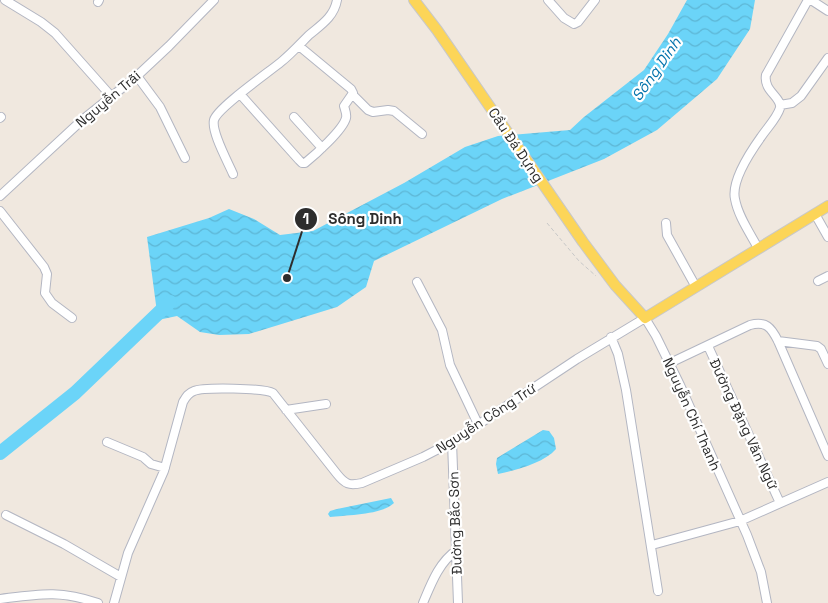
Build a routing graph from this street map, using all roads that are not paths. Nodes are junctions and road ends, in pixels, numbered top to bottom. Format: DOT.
graph roads {
  1 [pos="5,0"];
  2 [pos="214,0"];
  3 [pos="337,0"];
  4 [pos="414,0"];
  5 [pos="548,0"];
  6 [pos="595,0"];
  7 [pos="809,0"];
  8 [pos="828,11"];
  9 [pos="299,46"];
  10 [pos="828,58"];
  11 [pos="137,76"];
  12 [pos="240,94"];
  13 [pos="352,95"];
  14 [pos="111,96"];
  15 [pos="780,105"];
  16 [pos="294,117"];
  17 [pos="422,134"];
  18 [pos="322,148"];
  19 [pos="185,158"];
  20 [pos="233,174"];
  21 [pos="0,196"];
  22 [pos="828,206"];
  23 [pos="0,211"];
  24 [pos="815,214"];
  25 [pos="666,223"];
  26 [pos="828,237"];
  27 [pos="583,242"];
  28 [pos="758,248"];
  29 [pos="828,276"];
  30 [pos="818,281"];
  31 [pos="417,282"];
  32 [pos="696,287"];
  33 [pos="72,318"];
  34 [pos="645,318"];
  35 [pos="611,337"];
  36 [pos="778,341"];
  37 [pos="708,346"];
  38 [pos="670,363"];
  39 [pos="828,364"];
  40 [pos="326,404"];
  41 [pos="286,410"];
  42 [pos="478,424"];
  43 [pos="107,442"];
  44 [pos="452,442"];
  45 [pos="828,456"];
  46 [pos="165,468"];
  47 [pos="828,482"];
  48 [pos="780,503"];
  49 [pos="6,515"];
  50 [pos="740,521"];
  51 [pos="652,545"];
  52 [pos="456,550"];
  53 [pos="121,577"];
  54 [pos="658,591"];
  55 [pos="0,599"];
  56 [pos="13,600"];
  57 [pos="98,603"];
  58 [pos="114,603"];
  59 [pos="423,603"];
  60 [pos="458,603"];
  61 [pos="767,603"];
  1 -- 14 [label="street"];
  2 -- 11 [label="street, Nguyễn Trãi"];
  3 -- 9 [label="street"];
  4 -- 27 [label="main road, Cầu Đá Dựng"];
  5 -- 6 [label="street"];
  7 -- 8 [label="street"];
  7 -- 15 [label="street"];
  9 -- 12 [label="street"];
  9 -- 13 [label="street"];
  10 -- 15 [label="street"];
  11 -- 14 [label="street, Nguyễn Trãi"];
  11 -- 19 [label="street"];
  12 -- 18 [label="street"];
  12 -- 20 [label="street"];
  13 -- 17 [label="street"];
  13 -- 18 [label="street"];
  14 -- 21 [label="street, Nguyễn Trãi"];
  15 -- 28 [label="street"];
  16 -- 18 [label="street"];
  22 -- 24 [label="main road, Nguyễn Công Trứ"];
  23 -- 33 [label="street"];
  24 -- 26 [label="street"];
  24 -- 28 [label="main road, Nguyễn Công Trứ"];
  25 -- 32 [label="street"];
  27 -- 34 [label="main road, Nguyễn Chí Thanh"];
  28 -- 32 [label="main road, Nguyễn Công Trứ"];
  29 -- 30 [label="street"];
  31 -- 42 [label="street"];
  32 -- 34 [label="main road, Nguyễn Công Trứ"];
  34 -- 35 [label="street, Nguyễn Công Trứ"];
  34 -- 38 [label="street, Nguyễn Chí Thanh"];
  35 -- 42 [label="street, Nguyễn Công Trứ"];
  35 -- 51 [label="street"];
  36 -- 37 [label="street"];
  36 -- 39 [label="street"];
  36 -- 45 [label="street"];
  37 -- 38 [label="street"];
  37 -- 48 [label="street, Đường Đặng Văn Ngữ"];
  38 -- 50 [label="street, Nguyễn Chí Thanh"];
  40 -- 41 [label="street"];
  41 -- 44 [label="street, Nguyễn Công Trứ"];
  41 -- 46 [label="street, Nguyễn Công Trứ"];
  42 -- 44 [label="street, Nguyễn Công Trứ"];
  43 -- 46 [label="street"];
  44 -- 52 [label="street, Đường Bắc Sơn"];
  46 -- 53 [label="street, Nguyễn Công Trứ"];
  47 -- 48 [label="street"];
  48 -- 50 [label="street"];
  49 -- 53 [label="street"];
  50 -- 51 [label="street"];
  50 -- 61 [label="street, Nguyễn Chí Thanh"];
  51 -- 54 [label="street"];
  52 -- 59 [label="street"];
  52 -- 60 [label="street, Đường Bắc Sơn"];
  53 -- 58 [label="street, Nguyễn Công Trứ"];
  55 -- 56 [label="street"];
  56 -- 57 [label="street"];
}
